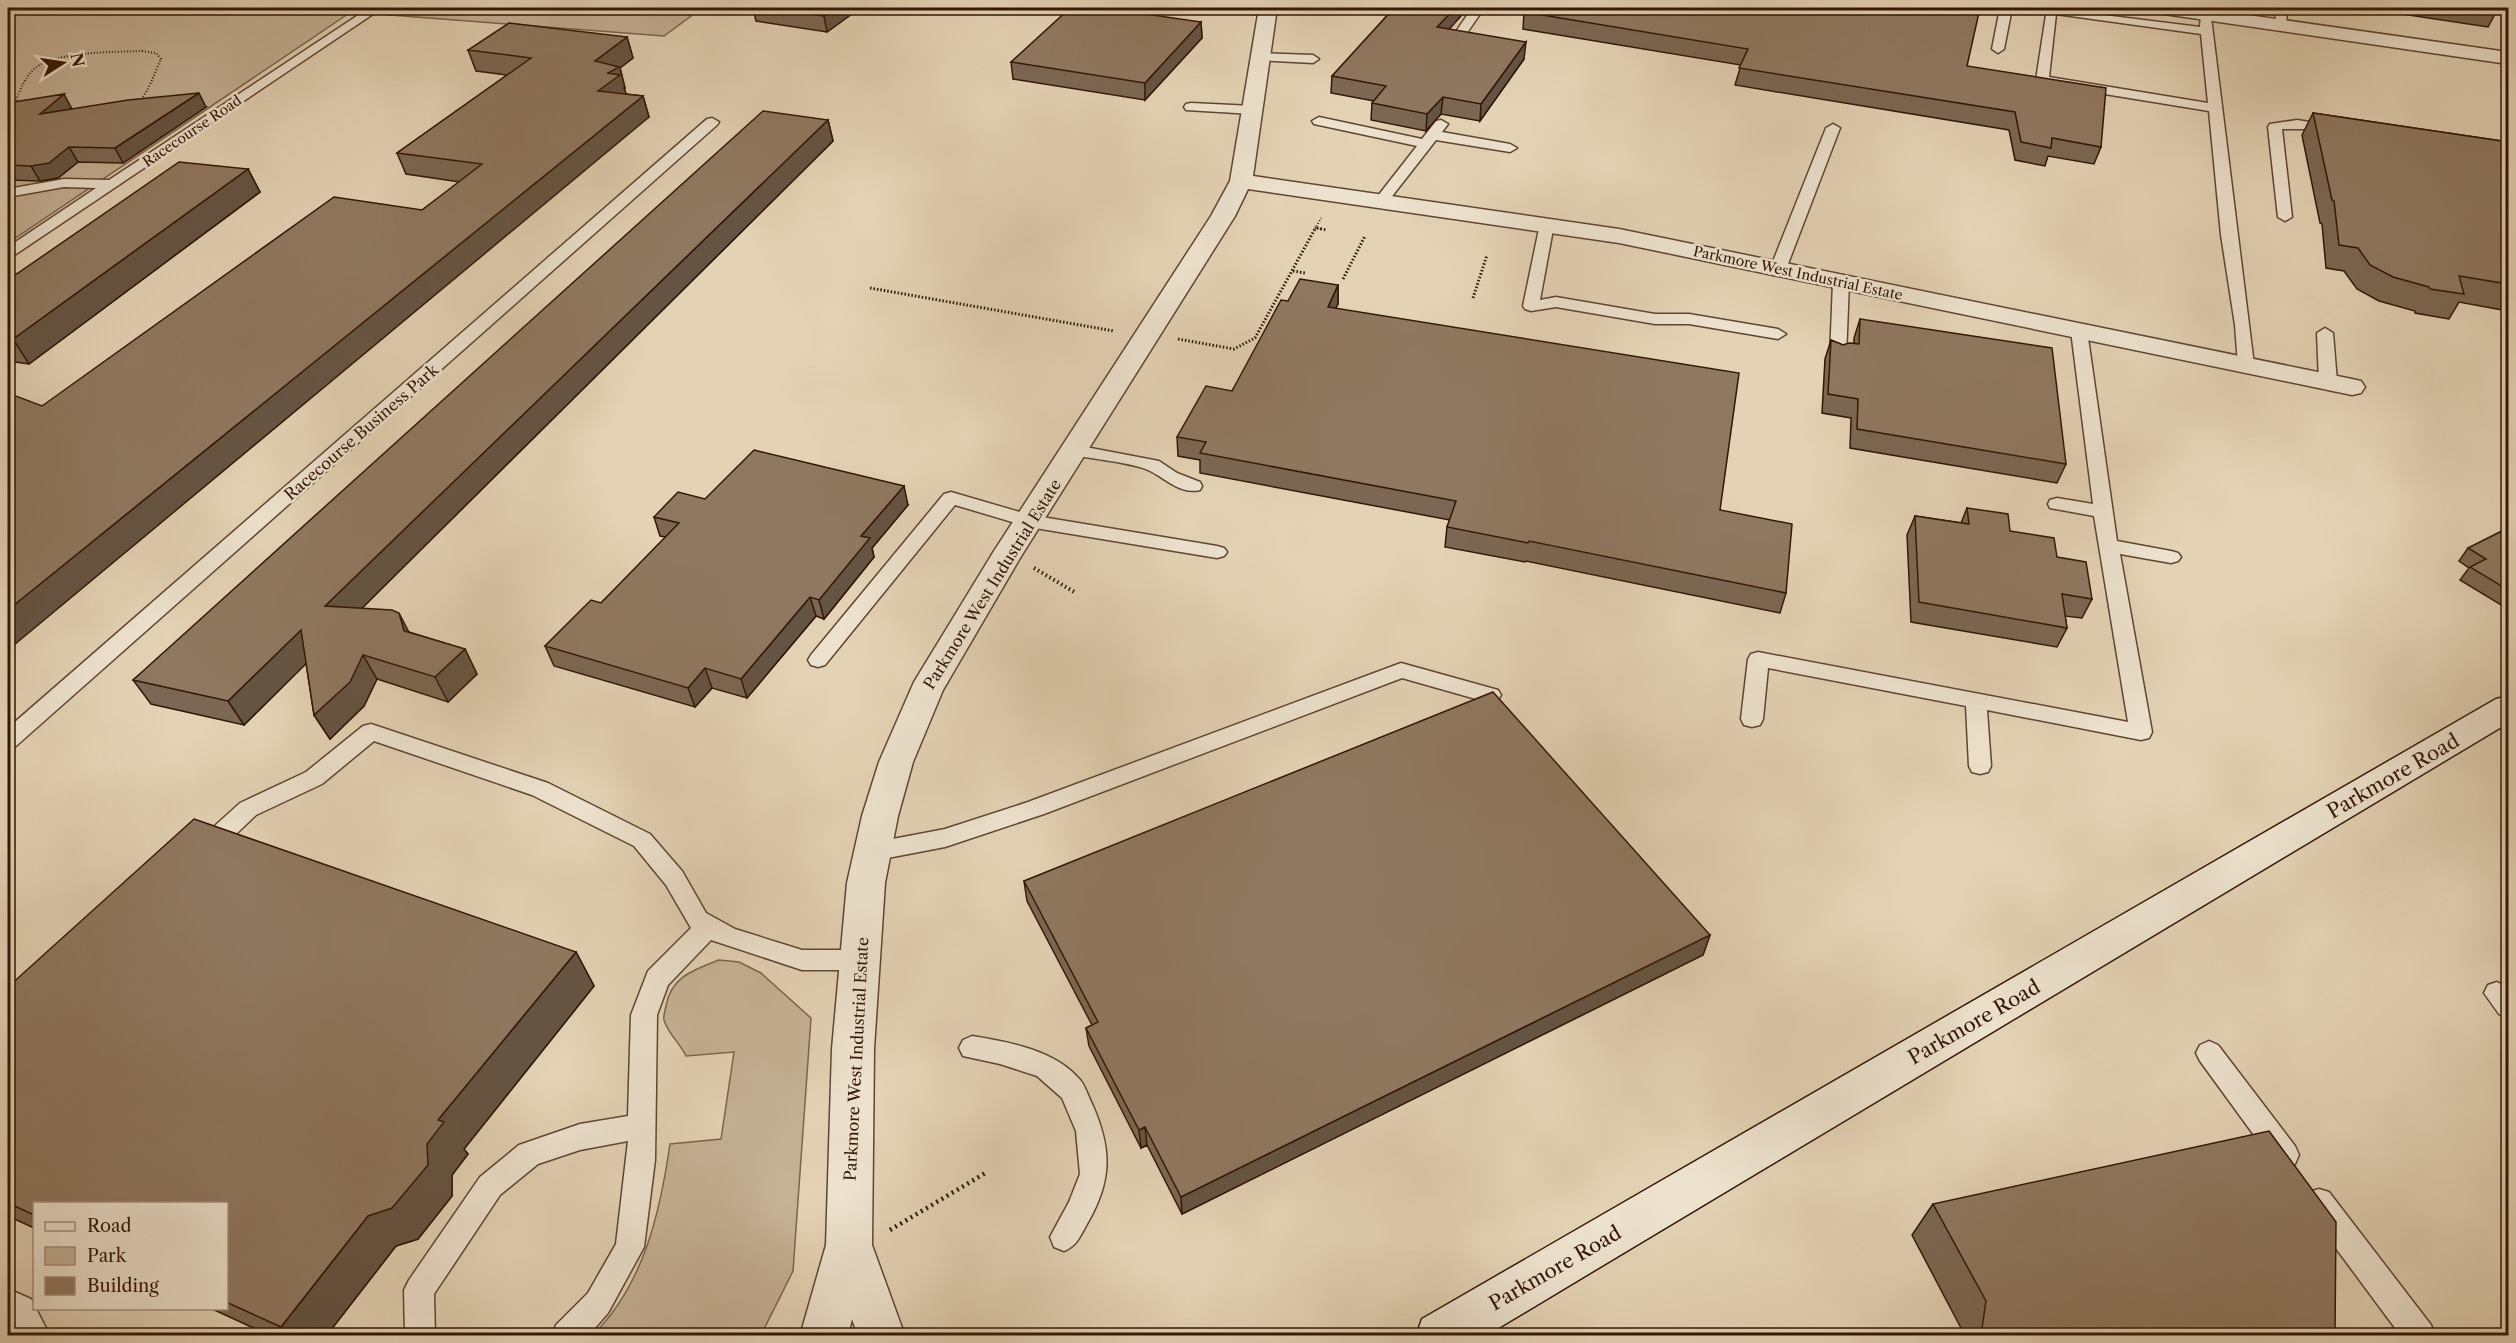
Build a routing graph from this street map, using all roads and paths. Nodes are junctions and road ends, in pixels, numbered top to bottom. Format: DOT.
graph roads {
  1 [pos="376,8"];
  2 [pos="1243,8"];
  3 [pos="1479,8"];
  4 [pos="2006,8"];
  5 [pos="2164,8"];
  6 [pos="1268,9"];
  7 [pos="2281,16"];
  8 [pos="2205,22"];
  9 [pos="1462,30"];
  10 [pos="1998,48"];
  11 [pos="1260,57"];
  12 [pos="2508,58"];
  13 [pos="1313,59"];
  14 [pos="1191,107"];
  15 [pos="2215,108"];
  16 [pos="1253,110"];
  17 [pos="1319,121"];
  18 [pos="712,122"];
  19 [pos="9,125"];
  20 [pos="1833,128"];
  21 [pos="2355,132"];
  22 [pos="1433,134"];
  23 [pos="1510,148"];
  24 [pos="1241,181"];
  25 [pos="112,184"];
  26 [pos="8,193"];
  27 [pos="1381,201"];
  28 [pos="2285,217"];
  29 [pos="1547,224"];
  30 [pos="1317,228"];
  31 [pos="1327,230"];
  32 [pos="1365,236"];
  33 [pos="8,253"];
  34 [pos="1487,255"];
  35 [pos="1778,269"];
  36 [pos="1293,271"];
  37 [pos="1305,273"];
  38 [pos="1343,279"];
  39 [pos="1841,282"];
  40 [pos="1473,298"];
  41 [pos="2079,331"];
  42 [pos="2325,333"];
  43 [pos="1778,334"];
  44 [pos="1838,357"];
  45 [pos="2246,365"];
  46 [pos="2328,382"];
  47 [pos="2352,387"];
  48 [pos="1075,450"];
  49 [pos="1193,486"];
  50 [pos="2057,504"];
  51 [pos="2103,512"];
  52 [pos="1029,521"];
  53 [pos="2108,546"];
  54 [pos="1217,552"];
  55 [pos="2171,557"];
  56 [pos="1005,558"];
  57 [pos="1076,592"];
  58 [pos="819,660"];
  59 [pos="1490,695"];
  60 [pos="1976,701"];
  61 [pos="2508,708"];
  62 [pos="1752,719"];
  63 [pos="8,740"];
  64 [pos="1980,766"];
  65 [pos="872,852"];
  66 [pos="188,864"];
  67 [pos="708,927"];
  68 [pos="859,960"];
  69 [pos="972,1048"];
  70 [pos="2209,1053"];
  71 [pos="643,1126"];
  72 [pos="987,1172"];
  73 [pos="1064,1238"];
  74 [pos="849,1245"];
  75 [pos="8,1304"];
  76 [pos="35,1335"];
  77 [pos="420,1335"];
  78 [pos="567,1335"];
  79 [pos="824,1335"];
  80 [pos="882,1335"];
  81 [pos="1439,1335"];
  82 [pos="2420,1335"];
  1 -- 25 [label="lane, Racecourse Road"];
  2 -- 6 [label="lane"];
  3 -- 9 [label="lane"];
  4 -- 10 [label="lane"];
  5 -- 8 [label="street"];
  6 -- 11 [label="street, Parkmore West Industrial Estate"];
  7 -- 8 [label="street"];
  7 -- 12 [label="street"];
  8 -- 15 [label="lane"];
  8 -- 15 [label="lane"];
  11 -- 13 [label="lane"];
  11 -- 16 [label="street, Parkmore West Industrial Estate"];
  14 -- 16 [label="lane"];
  15 -- 45 [label="lane"];
  16 -- 24 [label="street, Parkmore West Industrial Estate"];
  17 -- 22 [label="lane"];
  18 -- 63 [label="lane, Racecourse Business Park"];
  19 -- 19 [label="path"];
  20 -- 35 [label="lane"];
  21 -- 28 [label="lane"];
  22 -- 23 [label="lane"];
  22 -- 27 [label="lane"];
  24 -- 27 [label="street, Parkmore West Industrial Estate"];
  24 -- 48 [label="street, Parkmore West Industrial Estate"];
  25 -- 26 [label="lane"];
  25 -- 33 [label="lane, Racecourse Road"];
  27 -- 29 [label="street, Parkmore West Industrial Estate"];
  29 -- 35 [label="street, Parkmore West Industrial Estate"];
  29 -- 43 [label="lane"];
  30 -- 31 [label="path"];
  32 -- 38 [label="path"];
  34 -- 40 [label="path"];
  35 -- 39 [label="street, Parkmore West Industrial Estate"];
  36 -- 37 [label="path"];
  39 -- 41 [label="street, Parkmore West Industrial Estate"];
  39 -- 44 [label="lane"];
  41 -- 45 [label="street, Parkmore West Industrial Estate"];
  41 -- 51 [label="lane"];
  42 -- 46 [label="lane"];
  45 -- 46 [label="street, Parkmore West Industrial Estate"];
  46 -- 47 [label="street, Parkmore West Industrial Estate"];
  48 -- 49 [label="lane"];
  48 -- 52 [label="street, Parkmore West Industrial Estate"];
  50 -- 51 [label="lane"];
  51 -- 53 [label="lane"];
  52 -- 54 [label="lane"];
  52 -- 56 [label="street, Parkmore West Industrial Estate"];
  52 -- 58 [label="lane"];
  53 -- 55 [label="lane"];
  53 -- 60 [label="lane"];
  56 -- 57 [label="path"];
  56 -- 65 [label="street, Parkmore West Industrial Estate"];
  59 -- 65 [label="lane"];
  60 -- 62 [label="lane"];
  60 -- 64 [label="lane"];
  61 -- 81 [label="street, Parkmore Road"];
  65 -- 68 [label="street, Parkmore West Industrial Estate"];
  66 -- 67 [label="lane"];
  67 -- 68 [label="lane"];
  67 -- 71 [label="lane"];
  68 -- 74 [label="street, Parkmore West Industrial Estate"];
  69 -- 73 [label="lane"];
  70 -- 82 [label="lane"];
  71 -- 77 [label="lane"];
  71 -- 78 [label="lane"];
  72 -- 74 [label="path"];
  74 -- 79 [label="street, Parkmore West Industrial Estate"];
  74 -- 80 [label="street, Parkmore West Industrial Estate"];
  75 -- 76 [label="lane"];
}
